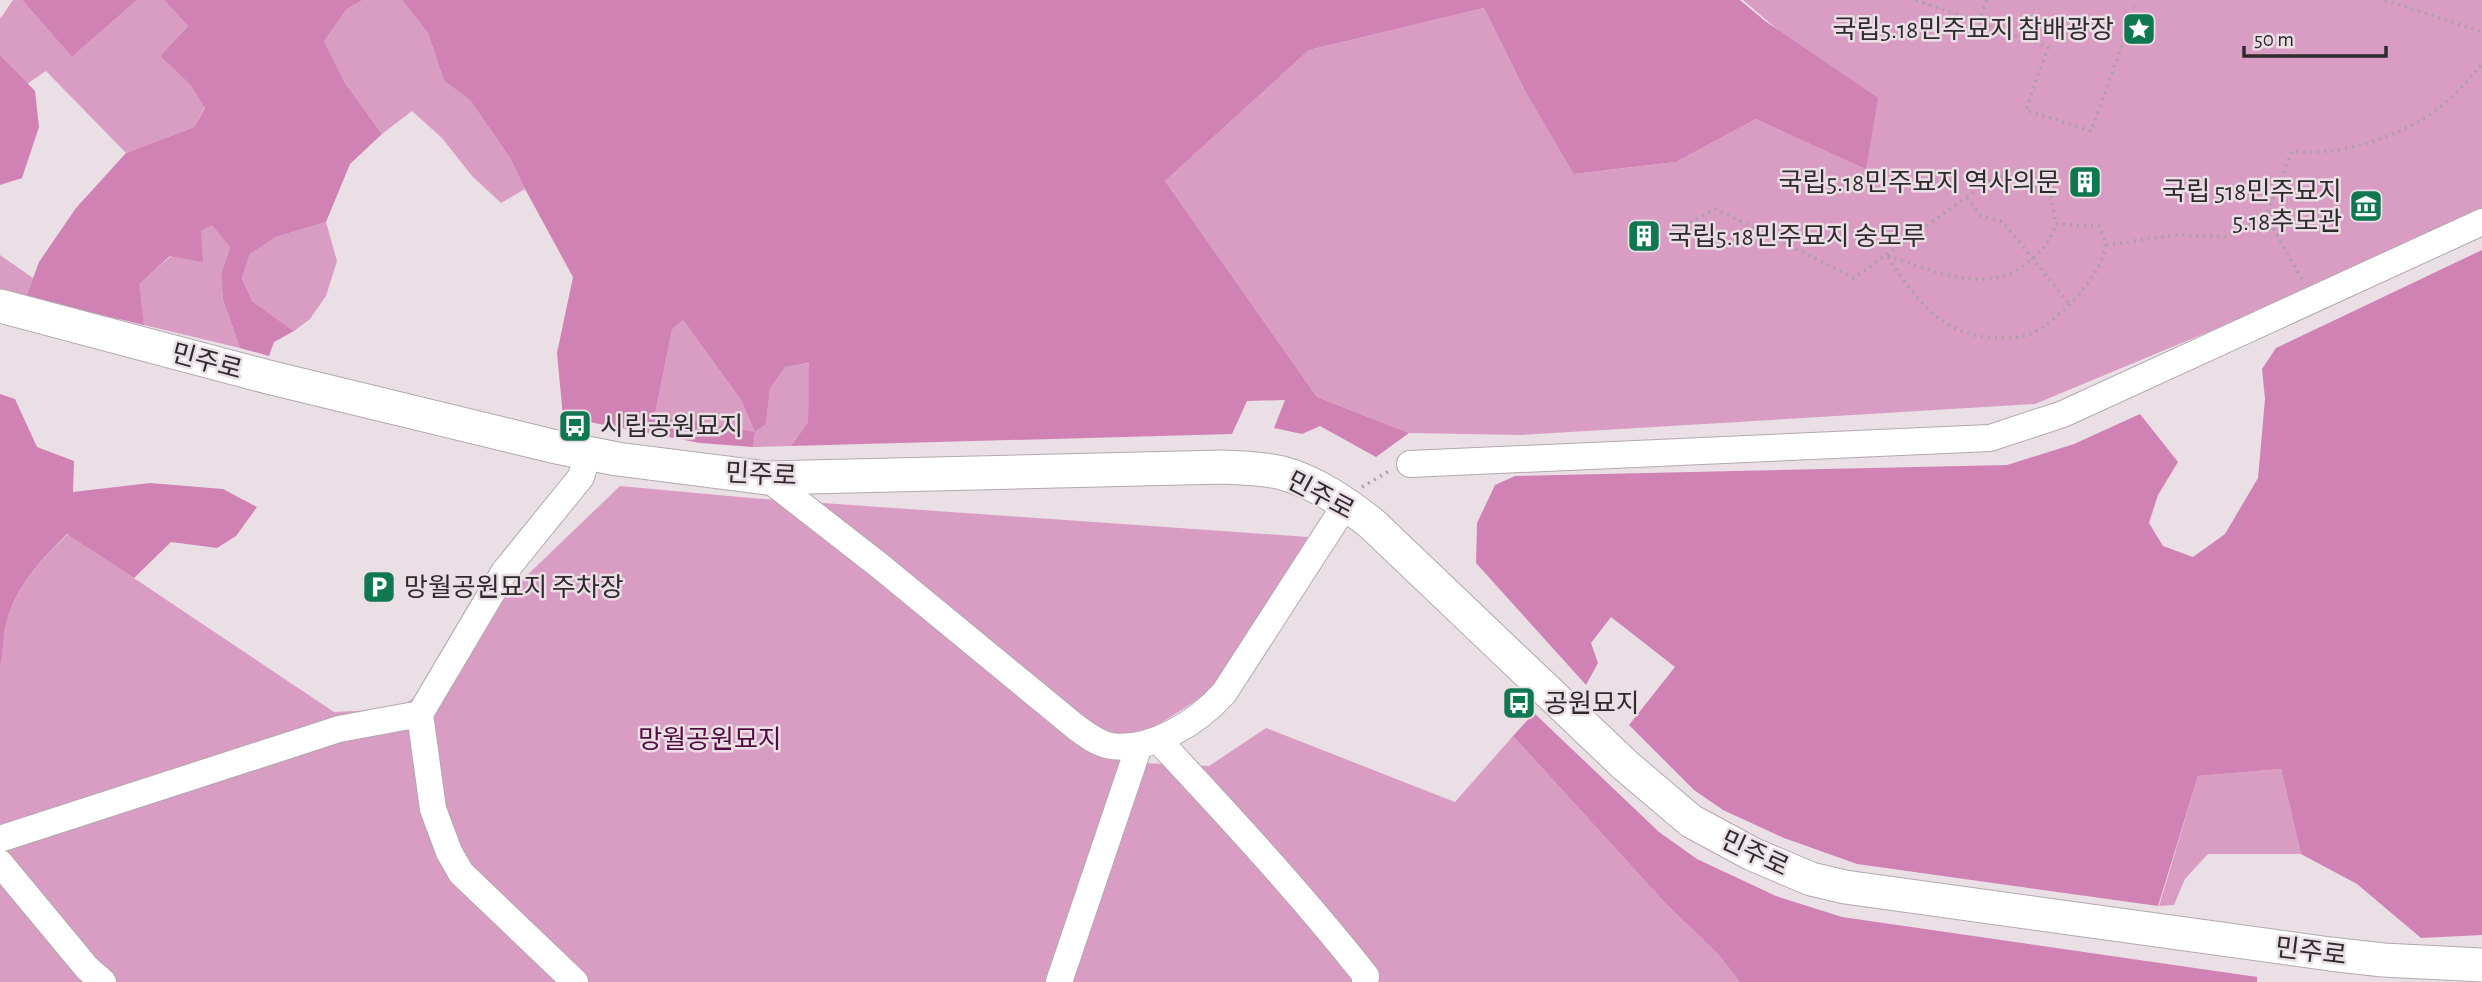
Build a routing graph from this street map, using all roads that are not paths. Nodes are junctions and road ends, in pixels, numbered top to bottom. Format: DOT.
graph roads {
  1 [pos="2482,222"];
  2 [pos="0,306"];
  3 [pos="588,453"];
  4 [pos="1410,464"];
  5 [pos="767,478"];
  6 [pos="1346,504"];
  7 [pos="420,714"];
  8 [pos="1149,743"];
  9 [pos="0,839"];
  10 [pos="0,863"];
  11 [pos="2482,965"];
  12 [pos="88,977"];
  13 [pos="575,982"];
  14 [pos="1059,982"];
  15 [pos="1364,982"];
  1 -- 4 [label="lane"];
  2 -- 3 [label="main road, 민주로"];
  3 -- 5 [label="main road, 민주로"];
  3 -- 7 [label="lane"];
  5 -- 6 [label="main road, 민주로"];
  5 -- 8 [label="lane"];
  6 -- 8 [label="lane"];
  6 -- 11 [label="main road, 민주로"];
  7 -- 9 [label="lane"];
  7 -- 13 [label="lane"];
  8 -- 14 [label="lane"];
  8 -- 15 [label="lane"];
  10 -- 12 [label="lane"];
}
